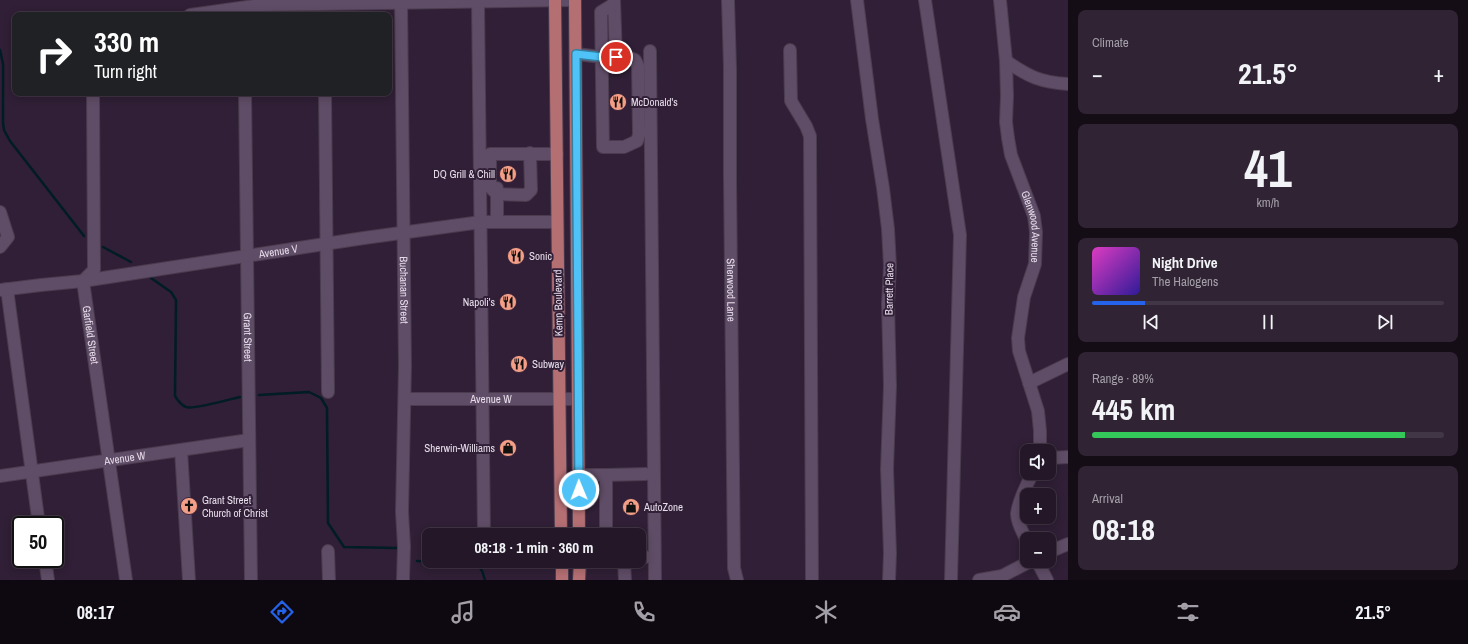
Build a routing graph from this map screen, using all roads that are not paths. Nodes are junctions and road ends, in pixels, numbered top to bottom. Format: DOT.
graph roads {
  1 [pos="555,0"];
  2 [pos="575,0"];
  3 [pos="728,0"];
  4 [pos="857,0"];
  5 [pos="925,0"];
  6 [pos="1000,0"];
  7 [pos="401,1"];
  8 [pos="517,1"];
  9 [pos="534,1"];
  10 [pos="614,2"];
  11 [pos="478,3"];
  12 [pos="324,6"];
  13 [pos="245,7"];
  14 [pos="211,12"];
  15 [pos="790,50"];
  16 [pos="650,52"];
  17 [pos="576,54"];
  18 [pos="602,57"];
  19 [pos="616,57"];
  20 [pos="1006,62"];
  21 [pos="1068,84"];
  22 [pos="93,96"];
  23 [pos="245,96"];
  24 [pos="325,96"];
  25 [pos="530,153"];
  26 [pos="556,154"];
  27 [pos="497,194"];
  28 [pos="0,212"];
  29 [pos="481,222"];
  30 [pos="497,222"];
  31 [pos="557,222"];
  32 [pos="577,223"];
  33 [pos="403,233"];
  34 [pos="326,244"];
  35 [pos="0,247"];
  36 [pos="246,256"];
  37 [pos="83,281"];
  38 [pos="4,290"];
  39 [pos="1068,364"];
  40 [pos="1029,383"];
  41 [pos="328,392"];
  42 [pos="405,399"];
  43 [pos="483,399"];
  44 [pos="560,399"];
  45 [pos="578,399"];
  46 [pos="249,440"];
  47 [pos="1040,444"];
  48 [pos="181,450"];
  49 [pos="1068,457"];
  50 [pos="1056,458"];
  51 [pos="110,460"];
  52 [pos="31,471"];
  53 [pos="646,474"];
  54 [pos="578,475"];
  55 [pos="606,475"];
  56 [pos="0,476"];
  57 [pos="1030,480"];
  58 [pos="38,516"];
  59 [pos="484,528"];
  60 [pos="561,528"];
  61 [pos="579,528"];
  62 [pos="606,528"];
  63 [pos="1023,532"];
  64 [pos="1068,544"];
  65 [pos="1056,549"];
  66 [pos="328,551"];
  67 [pos="1020,567"];
  68 [pos="46,568"];
  69 [pos="562,568"];
  70 [pos="580,568"];
  71 [pos="624,568"];
  72 [pos="1041,568"];
  73 [pos="48,580"];
  74 [pos="126,580"];
  75 [pos="189,580"];
  76 [pos="251,580"];
  77 [pos="329,580"];
  78 [pos="403,580"];
  79 [pos="562,580"];
  80 [pos="579,580"];
  81 [pos="625,580"];
  82 [pos="655,580"];
  83 [pos="737,580"];
  84 [pos="812,580"];
  85 [pos="889,580"];
  86 [pos="951,580"];
  87 [pos="979,580"];
  88 [pos="1047,580"];
  1 -- 2 [label="street"];
  1 -- 9 [label="street"];
  1 -- 26 [label="main road, Kemp Boulevard"];
  2 -- 17 [label="main road, Kemp Boulevard"];
  3 -- 83 [label="street, Sherwood Lane"];
  4 -- 85 [label="street, Barrett Place"];
  5 -- 86 [label="street"];
  6 -- 20 [label="street, Glenwood Avenue"];
  7 -- 11 [label="street"];
  7 -- 12 [label="street"];
  7 -- 33 [label="street, Buchanan Street"];
  8 -- 9 [label="street"];
  8 -- 11 [label="street"];
  10 -- 18 [label="street"];
  10 -- 19 [label="street"];
  11 -- 29 [label="street"];
  12 -- 13 [label="street"];
  13 -- 14 [label="street"];
  15 -- 84 [label="street"];
  16 -- 82 [label="street"];
  17 -- 18 [label="street"];
  17 -- 32 [label="main road, Kemp Boulevard"];
  18 -- 19 [label="street"];
  18 -- 19 [label="street"];
  20 -- 21 [label="street"];
  20 -- 40 [label="street, Glenwood Avenue"];
  22 -- 37 [label="street"];
  23 -- 36 [label="street, Grant Street"];
  24 -- 34 [label="street"];
  25 -- 26 [label="street"];
  25 -- 27 [label="street"];
  25 -- 27 [label="street"];
  26 -- 31 [label="main road, Kemp Boulevard"];
  27 -- 30 [label="street"];
  28 -- 35 [label="street"];
  29 -- 30 [label="street, Avenue V"];
  29 -- 33 [label="street, Avenue V"];
  29 -- 43 [label="street"];
  30 -- 31 [label="street, Avenue V"];
  31 -- 32 [label="main road"];
  31 -- 44 [label="main road, Kemp Boulevard"];
  32 -- 45 [label="main road, Kemp Boulevard"];
  33 -- 34 [label="street, Avenue V"];
  33 -- 42 [label="street, Buchanan Street"];
  34 -- 36 [label="street, Avenue V"];
  34 -- 41 [label="street"];
  36 -- 37 [label="street, Avenue V"];
  36 -- 46 [label="street, Grant Street"];
  37 -- 38 [label="street, Avenue V"];
  37 -- 51 [label="street, Garfield Street"];
  38 -- 52 [label="street"];
  39 -- 40 [label="street"];
  40 -- 47 [label="street, Glenwood Avenue"];
  42 -- 43 [label="street, Avenue W"];
  42 -- 78 [label="street, Buchanan Street"];
  43 -- 44 [label="street, Avenue W"];
  43 -- 59 [label="street"];
  44 -- 45 [label="street, Avenue W"];
  44 -- 60 [label="main road, Kemp Boulevard"];
  45 -- 54 [label="main road, Kemp Boulevard"];
  46 -- 48 [label="street, Avenue W"];
  46 -- 76 [label="street, Grant Street"];
  48 -- 51 [label="street, Avenue W"];
  48 -- 75 [label="street"];
  49 -- 50 [label="street"];
  51 -- 52 [label="street, Avenue W"];
  51 -- 74 [label="street, Garfield Street"];
  52 -- 56 [label="street, Avenue W"];
  52 -- 58 [label="street"];
  53 -- 55 [label="street"];
  54 -- 55 [label="street"];
  54 -- 61 [label="main road, Kemp Boulevard"];
  55 -- 62 [label="street"];
  57 -- 63 [label="street"];
  64 -- 65 [label="street"];
  66 -- 77 [label="street"];
  67 -- 87 [label="street"];
  68 -- 73 [label="street"];
  69 -- 79 [label="main road"];
  70 -- 80 [label="main road"];
  71 -- 81 [label="street"];
  72 -- 88 [label="street"];
}
